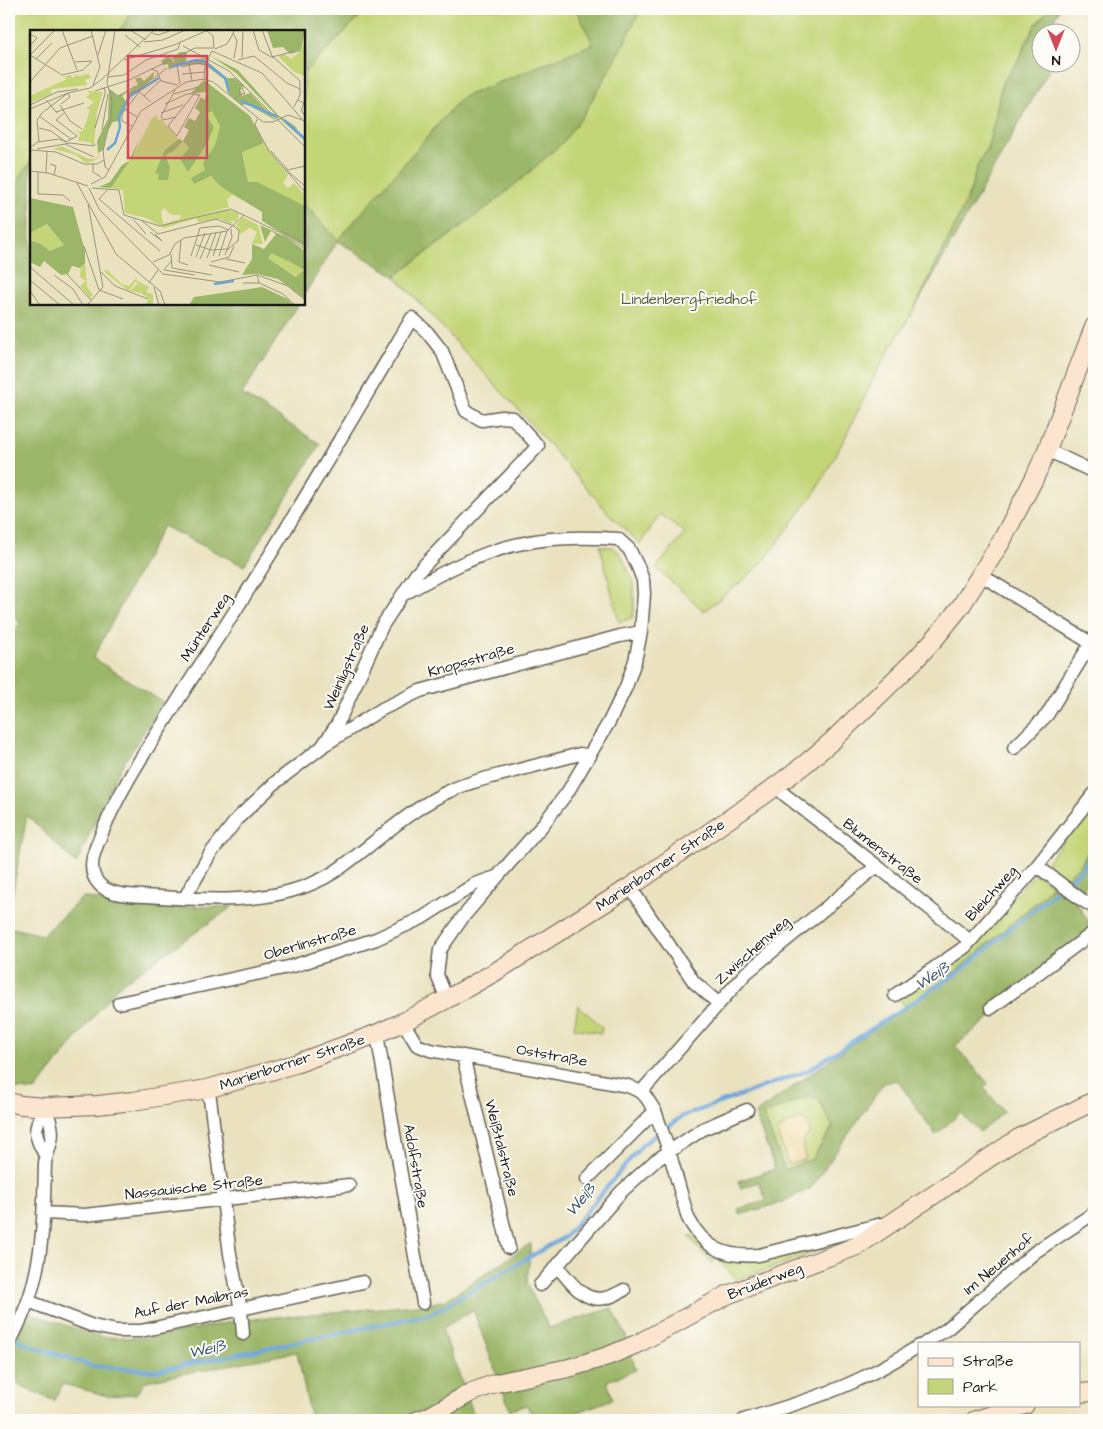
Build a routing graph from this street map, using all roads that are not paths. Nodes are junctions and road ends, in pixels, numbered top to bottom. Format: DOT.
graph roads {
  1 [pos="412,318"];
  2 [pos="1094,327"];
  3 [pos="1047,450"];
  4 [pos="1094,472"];
  5 [pos="981,575"];
  6 [pos="401,596"];
  7 [pos="641,632"];
  8 [pos="1092,644"];
  9 [pos="322,747"];
  10 [pos="1014,748"];
  11 [pos="590,756"];
  12 [pos="776,786"];
  13 [pos="1094,794"];
  14 [pos="877,866"];
  15 [pos="1036,866"];
  16 [pos="498,876"];
  17 [pos="630,887"];
  18 [pos="184,899"];
  19 [pos="1094,907"];
  20 [pos="1094,932"];
  21 [pos="970,941"];
  22 [pos="895,995"];
  23 [pos="447,999"];
  24 [pos="119,1003"];
  25 [pos="718,1003"];
  26 [pos="991,1008"];
  27 [pos="403,1022"];
  28 [pos="376,1034"];
  29 [pos="463,1056"];
  30 [pos="207,1088"];
  31 [pos="641,1092"];
  32 [pos="1094,1101"];
  33 [pos="9,1102"];
  34 [pos="45,1107"];
  35 [pos="748,1110"];
  36 [pos="657,1116"];
  37 [pos="668,1148"];
  38 [pos="587,1179"];
  39 [pos="348,1186"];
  40 [pos="224,1200"];
  41 [pos="43,1213"];
  42 [pos="1094,1214"];
  43 [pos="896,1221"];
  44 [pos="509,1248"];
  45 [pos="557,1266"];
  46 [pos="363,1282"];
  47 [pos="540,1285"];
  48 [pos="624,1290"];
  49 [pos="28,1301"];
  50 [pos="423,1303"];
  51 [pos="240,1310"];
  52 [pos="243,1334"];
  53 [pos="927,1342"];
  54 [pos="9,1344"];
  55 [pos="918,1347"];
  56 [pos="1094,1392"];
  57 [pos="1080,1393"];
  58 [pos="1022,1406"];
  59 [pos="418,1420"];
  60 [pos="744,1420"];
  61 [pos="975,1420"];
  1 -- 6 [label="street, Weinligstraße"];
  1 -- 18 [label="street, Münterweg"];
  2 -- 3 [label="main road, Marienborner Straße"];
  3 -- 4 [label="street"];
  3 -- 5 [label="main road, Marienborner Straße"];
  5 -- 8 [label="street"];
  5 -- 12 [label="main road, Marienborner Straße"];
  6 -- 7 [label="street, Oberlinstraße"];
  6 -- 9 [label="street, Weinligstraße"];
  7 -- 9 [label="street, Knopsstraße"];
  7 -- 11 [label="street, Oberlinstraße"];
  8 -- 10 [label="street"];
  9 -- 18 [label="street, Weinligstraße"];
  11 -- 16 [label="street, Oberlinstraße"];
  11 -- 18 [label="street"];
  12 -- 14 [label="street, Blumenstraße"];
  12 -- 17 [label="main road, Marienborner Straße"];
  13 -- 15 [label="street, Bleichweg"];
  14 -- 21 [label="street, Blumenstraße"];
  14 -- 25 [label="street, Zwischenweg"];
  15 -- 19 [label="street"];
  15 -- 21 [label="street, Bleichweg"];
  16 -- 23 [label="street, Oberlinstraße"];
  16 -- 24 [label="street, Oberlinstraße"];
  17 -- 23 [label="main road, Marienborner Straße"];
  17 -- 25 [label="street"];
  20 -- 26 [label="street"];
  21 -- 22 [label="street, Bleichweg"];
  23 -- 27 [label="main road, Marienborner Straße"];
  25 -- 31 [label="street, Zwischenweg"];
  27 -- 28 [label="main road, Marienborner Straße"];
  27 -- 29 [label="street, Oststraße"];
  28 -- 30 [label="main road, Marienborner Straße"];
  28 -- 50 [label="street, Adolfstraße"];
  29 -- 31 [label="street, Oststraße"];
  29 -- 44 [label="street, Weißtalstraße"];
  30 -- 34 [label="main road, Marienborner Straße"];
  30 -- 40 [label="street"];
  31 -- 36 [label="street"];
  32 -- 43 [label="main road, Brüderweg"];
  33 -- 34 [label="main road, Marienborner Straße"];
  34 -- 41 [label="street"];
  35 -- 37 [label="street"];
  36 -- 37 [label="street"];
  36 -- 38 [label="street"];
  37 -- 43 [label="street"];
  37 -- 45 [label="street"];
  39 -- 40 [label="street, Nassauische Straße"];
  40 -- 41 [label="street, Nassauische Straße"];
  40 -- 51 [label="street"];
  41 -- 49 [label="street"];
  42 -- 53 [label="street, Im Neuenhof"];
  43 -- 59 [label="main road, Brüderweg"];
  45 -- 47 [label="street"];
  45 -- 48 [label="street"];
  46 -- 51 [label="street, Auf der Maibras"];
  49 -- 51 [label="street, Auf der Maibras"];
  49 -- 54 [label="street"];
  51 -- 52 [label="street"];
  55 -- 60 [label="street"];
  56 -- 57 [label="main road"];
  58 -- 61 [label="main road"];
}
